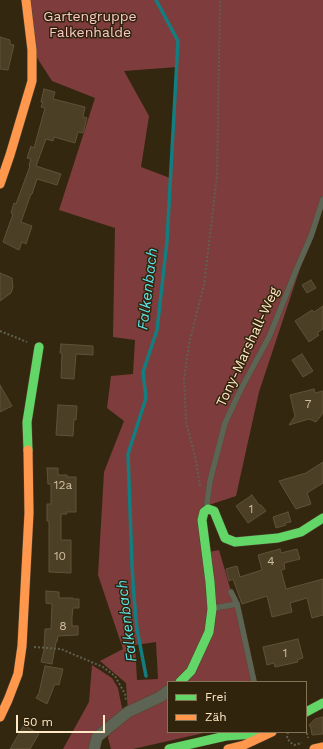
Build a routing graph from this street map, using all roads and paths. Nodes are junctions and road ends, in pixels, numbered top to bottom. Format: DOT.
graph roads {
  1 [pos="26,0"];
  2 [pos="220,0"];
  3 [pos="0,184"];
  4 [pos="323,198"];
  5 [pos="0,331"];
  6 [pos="25,342"];
  7 [pos="39,347"];
  8 [pos="200,486"];
  9 [pos="206,510"];
  10 [pos="323,518"];
  11 [pos="231,592"];
  12 [pos="237,604"];
  13 [pos="212,609"];
  14 [pos="22,646"];
  15 [pos="181,681"];
  16 [pos="254,681"];
  17 [pos="167,692"];
  18 [pos="323,703"];
  19 [pos="307,711"];
  20 [pos="128,712"];
  21 [pos="0,717"];
  22 [pos="271,733"];
  23 [pos="288,733"];
  24 [pos="302,743"];
  25 [pos="323,747"];
  26 [pos="94,749"];
  27 [pos="169,749"];
  28 [pos="228,749"];
  29 [pos="314,749"];
  1 -- 3 [label="street"];
  2 -- 8 [label="path"];
  4 -- 9 [label="lane, Tony-Marshall-Weg"];
  5 -- 6 [label="path"];
  7 -- 14 [label="street"];
  9 -- 10 [label="street"];
  9 -- 13 [label="street"];
  11 -- 12 [label="lane"];
  12 -- 13 [label="lane"];
  12 -- 16 [label="lane"];
  13 -- 15 [label="street"];
  14 -- 20 [label="path"];
  14 -- 21 [label="street"];
  17 -- 20 [label="street"];
  18 -- 19 [label="street"];
  20 -- 26 [label="street"];
  22 -- 27 [label="street"];
  22 -- 28 [label="street"];
  23 -- 24 [label="path"];
  25 -- 29 [label="street"];
}
